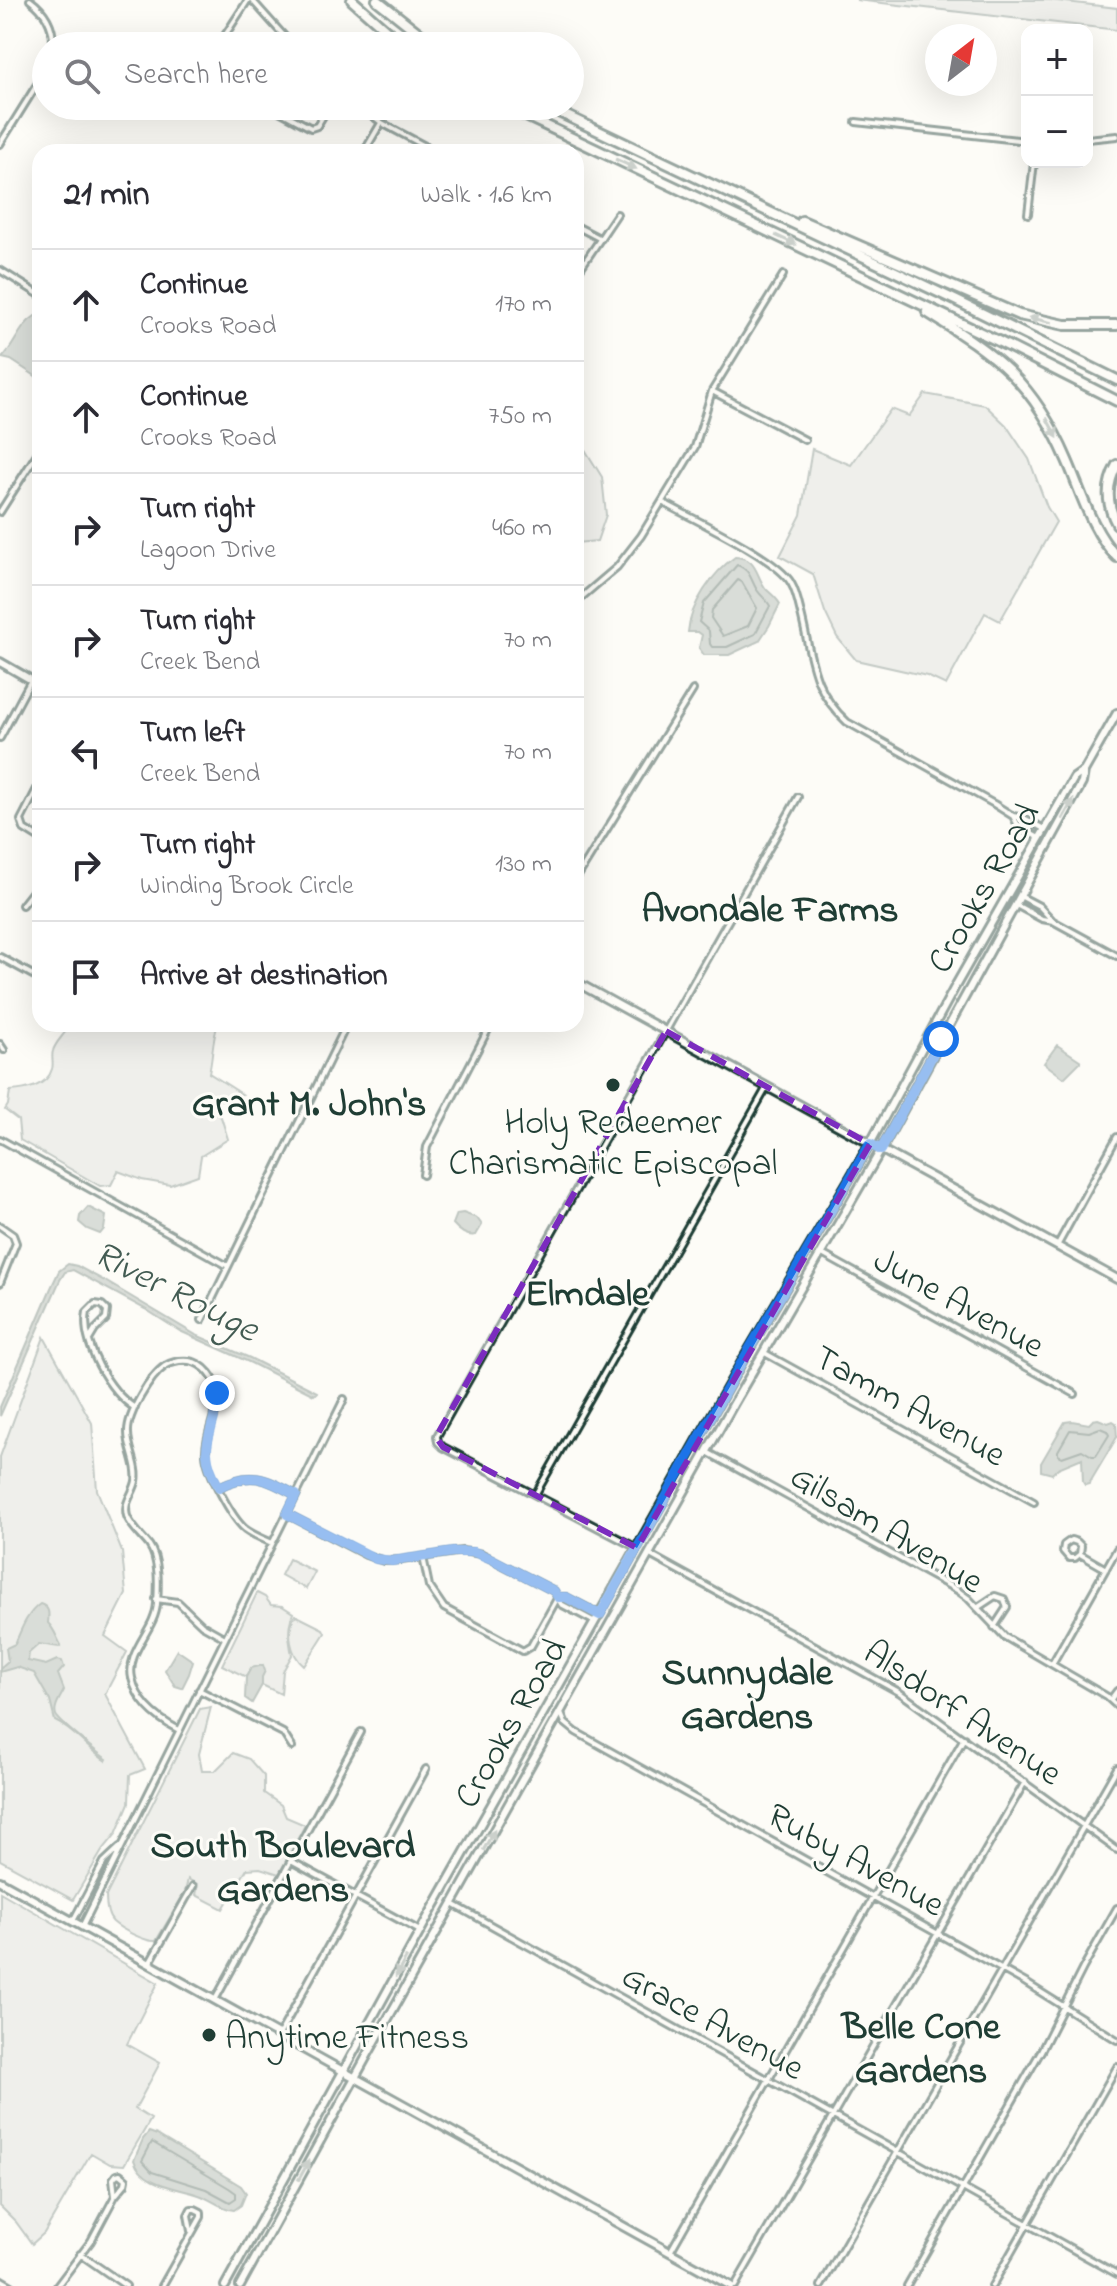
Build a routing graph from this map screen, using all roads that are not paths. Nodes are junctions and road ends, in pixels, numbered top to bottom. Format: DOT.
graph roads {
  1 [pos="30,0"];
  2 [pos="250,0"];
  3 [pos="352,0"];
  4 [pos="377,0"];
  5 [pos="53,32"];
  6 [pos="228,32"];
  7 [pos="280,32"];
  8 [pos="388,32"];
  9 [pos="417,32"];
  10 [pos="32,93"];
  11 [pos="296,120"];
  12 [pos="321,120"];
  13 [pos="378,120"];
  14 [pos="534,120"];
  15 [pos="576,120"];
  16 [pos="856,122"];
  17 [pos="382,123"];
  18 [pos="1117,136"];
  19 [pos="1093,138"];
  20 [pos="1021,140"];
  21 [pos="0,144"];
  22 [pos="369,144"];
  23 [pos="421,144"];
  24 [pos="1033,168"];
  25 [pos="722,189"];
  26 [pos="617,214"];
  27 [pos="1028,214"];
  28 [pos="584,230"];
  29 [pos="601,239"];
  30 [pos="584,263"];
  31 [pos="0,270"];
  32 [pos="783,275"];
  33 [pos="888,289"];
  34 [pos="32,290"];
  35 [pos="1117,325"];
  36 [pos="1117,380"];
  37 [pos="712,391"];
  38 [pos="1117,401"];
  39 [pos="805,440"];
  40 [pos="32,462"];
  41 [pos="1117,465"];
  42 [pos="662,502"];
  43 [pos="0,512"];
  44 [pos="1117,524"];
  45 [pos="1117,557"];
  46 [pos="584,595"];
  47 [pos="0,662"];
  48 [pos="31,680"];
  49 [pos="693,690"];
  50 [pos="1117,713"];
  51 [pos="0,738"];
  52 [pos="1084,771"];
  53 [pos="32,797"];
  54 [pos="798,797"];
  55 [pos="1013,816"];
  56 [pos="1044,829"];
  57 [pos="32,834"];
  58 [pos="1039,838"];
  59 [pos="1048,845"];
  60 [pos="584,866"];
  61 [pos="1010,889"];
  62 [pos="32,892"];
  63 [pos="1020,895"];
  64 [pos="22,905"];
  65 [pos="1014,905"];
  66 [pos="1053,921"];
  67 [pos="987,929"];
  68 [pos="994,942"];
  69 [pos="1117,956"];
  70 [pos="0,957"];
  71 [pos="32,975"];
  72 [pos="584,986"];
  73 [pos="935,1025"];
  74 [pos="666,1031"];
  75 [pos="343,1032"];
  76 [pos="487,1032"];
  77 [pos="941,1039"];
  78 [pos="0,1044"];
  79 [pos="4,1050"];
  80 [pos="767,1087"];
  81 [pos="884,1118"];
  82 [pos="893,1129"];
  83 [pos="1117,1137"];
  84 [pos="0,1139"];
  85 [pos="870,1144"];
  86 [pos="881,1150"];
  87 [pos="859,1164"];
  88 [pos="423,1175"];
  89 [pos="866,1175"];
  90 [pos="0,1226"];
  91 [pos="814,1240"];
  92 [pos="1057,1246"];
  93 [pos="820,1253"];
  94 [pos="228,1266"];
  95 [pos="1117,1279"];
  96 [pos="790,1281"];
  97 [pos="0,1283"];
  98 [pos="798,1292"];
  99 [pos="202,1320"];
  100 [pos="89,1340"];
  101 [pos="763,1352"];
  102 [pos="1075,1394"];
  103 [pos="344,1399"];
  104 [pos="135,1408"];
  105 [pos="698,1441"];
  106 [pos="707,1452"];
  107 [pos="219,1487"];
  108 [pos="296,1495"];
  109 [pos="535,1495"];
  110 [pos="665,1500"];
  111 [pos="1034,1502"];
  112 [pos="673,1513"];
  113 [pos="287,1514"];
  114 [pos="272,1543"];
  115 [pos="637,1548"];
  116 [pos="1117,1549"];
  117 [pos="649,1554"];
  118 [pos="1080,1554"];
  119 [pos="423,1557"];
  120 [pos="1106,1569"];
  121 [pos="558,1597"];
  122 [pos="156,1599"];
  123 [pos="977,1608"];
  124 [pos="600,1615"];
  125 [pos="596,1623"];
  126 [pos="994,1627"];
  127 [pos="225,1638"];
  128 [pos="585,1641"];
  129 [pos="592,1655"];
  130 [pos="1052,1664"];
  131 [pos="199,1690"];
  132 [pos="1117,1691"];
  133 [pos="1111,1699"];
  134 [pos="1117,1706"];
  135 [pos="560,1711"];
  136 [pos="545,1712"];
  137 [pos="569,1727"];
  138 [pos="551,1728"];
  139 [pos="179,1730"];
  140 [pos="361,1732"];
  141 [pos="964,1738"];
  142 [pos="292,1747"];
  143 [pos="1117,1768"];
  144 [pos="426,1769"];
  145 [pos="1025,1782"];
  146 [pos="1084,1826"];
  147 [pos="122,1845"];
  148 [pos="1117,1850"];
  149 [pos="291,1861"];
  150 [pos="0,1881"];
  151 [pos="193,1886"];
  152 [pos="440,1895"];
  153 [pos="356,1896"];
  154 [pos="873,1896"];
  155 [pos="453,1904"];
  156 [pos="1117,1908"];
  157 [pos="73,1921"];
  158 [pos="82,1927"];
  159 [pos="420,1931"];
  160 [pos="937,1933"];
  161 [pos="432,1941"];
  162 [pos="149,1964"];
  163 [pos="1002,1969"];
  164 [pos="215,2000"];
  165 [pos="1064,2007"];
  166 [pos="279,2035"];
  167 [pos="1117,2040"];
  168 [pos="359,2043"];
  169 [pos="368,2054"];
  170 [pos="1117,2067"];
  171 [pos="344,2071"];
  172 [pos="355,2077"];
  173 [pos="768,2080"];
  174 [pos="331,2093"];
  175 [pos="341,2103"];
  176 [pos="833,2116"];
  177 [pos="898,2152"];
  178 [pos="962,2188"];
  179 [pos="115,2196"];
  180 [pos="271,2199"];
  181 [pos="282,2211"];
  182 [pos="1027,2224"];
  183 [pos="191,2231"];
  184 [pos="670,2252"];
  185 [pos="80,2254"];
  186 [pos="237,2263"];
  187 [pos="247,2273"];
  188 [pos="1117,2274"];
  189 [pos="0,2279"];
  190 [pos="12,2286"];
  191 [pos="57,2286"];
  192 [pos="126,2286"];
  193 [pos="162,2286"];
  194 [pos="225,2286"];
  195 [pos="240,2286"];
  196 [pos="733,2286"];
  197 [pos="821,2286"];
  198 [pos="907,2286"];
  199 [pos="992,2286"];
  1 -- 5 [label="street"];
  2 -- 6 [label="street"];
  2 -- 7 [label="street"];
  3 -- 8 [label="highway"];
  4 -- 9 [label="highway"];
  10 -- 21 [label="street"];
  11 -- 12 [label="street"];
  13 -- 17 [label="street"];
  14 -- 33 [label="highway, one-way"];
  15 -- 25 [label="highway"];
  16 -- 20 [label="street"];
  17 -- 22 [label="street"];
  17 -- 23 [label="street"];
  18 -- 19 [label="street"];
  24 -- 27 [label="street"];
  35 -- 25 [label="highway, one-way"];
  25 -- 36 [label="highway"];
  26 -- 29 [label="street"];
  28 -- 29 [label="street"];
  29 -- 30 [label="street"];
  31 -- 34 [label="street"];
  32 -- 37 [label="street"];
  33 -- 38 [label="highway"];
  33 -- 45 [label="highway, one-way"];
  37 -- 39 [label="street"];
  37 -- 42 [label="street"];
  40 -- 43 [label="street"];
  41 -- 44 [label="highway"];
  42 -- 46 [label="street"];
  42 -- 55 [label="street"];
  47 -- 48 [label="main road"];
  48 -- 51 [label="street"];
  49 -- 60 [label="street"];
  50 -- 52 [label="main road, Crooks Road"];
  52 -- 56 [label="main road, Crooks Road"];
  59 -- 52 [label="main road, Crooks Road, one-way"];
  53 -- 57 [label="street"];
  54 -- 74 [label="street"];
  55 -- 56 [label="street"];
  55 -- 58 [label="street"];
  56 -- 58 [label="main road, Crooks Road"];
  56 -- 59 [label="main road"];
  58 -- 61 [label="main road, Crooks Road"];
  59 -- 63 [label="main road, Crooks Road"];
  61 -- 65 [label="main road"];
  61 -- 67 [label="main road, Crooks Road"];
  62 -- 64 [label="street"];
  63 -- 65 [label="main road, Crooks Road"];
  63 -- 66 [label="street"];
  65 -- 66 [label="street"];
  65 -- 68 [label="main road, Crooks Road"];
  66 -- 69 [label="street"];
  67 -- 68 [label="main road"];
  67 -- 73 [label="main road, Crooks Road"];
  68 -- 77 [label="main road, Crooks Road"];
  70 -- 71 [label="street"];
  72 -- 74 [label="main road"];
  73 -- 77 [label="main road"];
  73 -- 81 [label="main road, Crooks Road"];
  74 -- 80 [label="main road"];
  74 -- 109 [label="street"];
  75 -- 94 [label="street"];
  76 -- 88 [label="street"];
  77 -- 82 [label="main road, Crooks Road"];
  78 -- 79 [label="street"];
  80 -- 85 [label="main road"];
  80 -- 109 [label="street"];
  81 -- 82 [label="main road"];
  81 -- 85 [label="main road, Crooks Road"];
  82 -- 86 [label="main road, Crooks Road"];
  83 -- 92 [label="street"];
  84 -- 94 [label="street"];
  85 -- 86 [label="main road"];
  85 -- 87 [label="main road, Crooks Road"];
  86 -- 89 [label="main road, Crooks Road"];
  86 -- 92 [label="main road"];
  87 -- 89 [label="main road"];
  87 -- 91 [label="main road, Crooks Road"];
  89 -- 93 [label="main road, Crooks Road"];
  90 -- 97 [label="street"];
  91 -- 93 [label="main road"];
  91 -- 96 [label="main road, Crooks Road"];
  92 -- 95 [label="main road"];
  93 -- 98 [label="main road, Crooks Road"];
  93 -- 102 [label="street, June Avenue"];
  94 -- 99 [label="street"];
  96 -- 98 [label="main road"];
  96 -- 105 [label="main road, Crooks Road"];
  98 -- 101 [label="main road, Crooks Road"];
  100 -- 100 [label="street"];
  100 -- 104 [label="street"];
  101 -- 106 [label="main road, Crooks Road"];
  101 -- 111 [label="street, Tamm Avenue"];
  103 -- 108 [label="street"];
  104 -- 107 [label="street"];
  104 -- 122 [label="street"];
  105 -- 106 [label="main road"];
  105 -- 110 [label="main road, Crooks Road"];
  106 -- 112 [label="main road, Crooks Road"];
  106 -- 123 [label="street, Gilsam Avenue"];
  107 -- 108 [label="street"];
  107 -- 114 [label="street"];
  108 -- 113 [label="street"];
  109 -- 115 [label="street"];
  110 -- 112 [label="main road"];
  110 -- 115 [label="main road, Crooks Road"];
  112 -- 117 [label="main road, Crooks Road"];
  113 -- 114 [label="street"];
  113 -- 119 [label="street"];
  114 -- 127 [label="street"];
  115 -- 124 [label="main road, Crooks Road"];
  116 -- 120 [label="street"];
  117 -- 129 [label="main road, Crooks Road"];
  117 -- 141 [label="street, Alsdorf Avenue"];
  118 -- 118 [label="street"];
  118 -- 120 [label="street"];
  119 -- 121 [label="street"];
  119 -- 121 [label="street"];
  120 -- 130 [label="street"];
  121 -- 124 [label="street"];
  121 -- 125 [label="street"];
  122 -- 127 [label="street"];
  122 -- 139 [label="street"];
  123 -- 126 [label="street, Gilsam Avenue"];
  123 -- 126 [label="street"];
  124 -- 125 [label="main road, Crooks Road"];
  125 -- 128 [label="main road, Crooks Road"];
  126 -- 130 [label="street, Gilsam Avenue"];
  127 -- 131 [label="street"];
  128 -- 129 [label="main road"];
  128 -- 136 [label="main road, Crooks Road"];
  129 -- 135 [label="main road, Crooks Road"];
  130 -- 133 [label="street, Gilsam Avenue"];
  131 -- 139 [label="street"];
  131 -- 142 [label="street"];
  132 -- 133 [label="street"];
  133 -- 134 [label="street, Gilsam Avenue"];
  135 -- 137 [label="street"];
  135 -- 138 [label="main road, Crooks Road"];
  136 -- 138 [label="main road"];
  136 -- 152 [label="main road, Crooks Road"];
  137 -- 138 [label="street"];
  137 -- 154 [label="street, Ruby Avenue"];
  155 -- 138 [label="main road, Crooks Road, one-way"];
  139 -- 147 [label="street"];
  140 -- 149 [label="street"];
  141 -- 145 [label="street, Alsdorf Avenue"];
  141 -- 154 [label="street"];
  143 -- 146 [label="street"];
  144 -- 153 [label="street"];
  145 -- 146 [label="street, Alsdorf Avenue"];
  145 -- 160 [label="street"];
  146 -- 148 [label="street, Alsdorf Avenue"];
  146 -- 163 [label="street"];
  147 -- 157 [label="street"];
  147 -- 158 [label="street"];
  149 -- 153 [label="street"];
  149 -- 164 [label="street"];
  150 -- 157 [label="main road"];
  151 -- 162 [label="street"];
  152 -- 155 [label="main road"];
  152 -- 159 [label="main road, Crooks Road"];
  153 -- 159 [label="street"];
  153 -- 166 [label="street"];
  154 -- 160 [label="street, Ruby Avenue"];
  154 -- 173 [label="street"];
  155 -- 161 [label="main road, Crooks Road"];
  155 -- 173 [label="street, Grace Avenue"];
  156 -- 165 [label="street"];
  157 -- 158 [label="main road"];
  158 -- 162 [label="main road"];
  159 -- 161 [label="main road"];
  159 -- 168 [label="main road, Crooks Road, one-way"];
  160 -- 163 [label="street, Ruby Avenue"];
  160 -- 176 [label="street"];
  161 -- 169 [label="main road, Crooks Road"];
  162 -- 164 [label="main road"];
  163 -- 165 [label="street, Ruby Avenue"];
  163 -- 177 [label="street"];
  164 -- 166 [label="main road"];
  165 -- 167 [label="street, Ruby Avenue"];
  165 -- 178 [label="street"];
  166 -- 171 [label="main road"];
  168 -- 169 [label="main road"];
  168 -- 171 [label="main road, Crooks Road"];
  169 -- 172 [label="main road, Crooks Road"];
  170 -- 182 [label="street"];
  171 -- 172 [label="main road"];
  171 -- 174 [label="main road, Crooks Road"];
  172 -- 175 [label="main road, Crooks Road"];
  172 -- 184 [label="main road"];
  173 -- 176 [label="street, Grace Avenue"];
  173 -- 184 [label="street"];
  174 -- 175 [label="main road"];
  174 -- 180 [label="main road, Crooks Road"];
  181 -- 175 [label="main road, Crooks Road, one-way"];
  176 -- 177 [label="street, Grace Avenue"];
  176 -- 196 [label="street"];
  177 -- 178 [label="street, Grace Avenue"];
  177 -- 197 [label="street"];
  178 -- 182 [label="street, Grace Avenue"];
  178 -- 198 [label="street"];
  179 -- 179 [label="street"];
  179 -- 185 [label="street"];
  180 -- 181 [label="main road"];
  180 -- 186 [label="main road, Crooks Road"];
  181 -- 187 [label="main road, Crooks Road"];
  182 -- 188 [label="street, Grace Avenue"];
  182 -- 199 [label="street"];
  183 -- 183 [label="street"];
  183 -- 193 [label="street"];
  184 -- 196 [label="main road"];
  185 -- 191 [label="street"];
  185 -- 192 [label="street"];
  186 -- 187 [label="main road"];
  186 -- 194 [label="main road, Crooks Road"];
  187 -- 195 [label="main road, Crooks Road"];
  189 -- 190 [label="street"];
}
